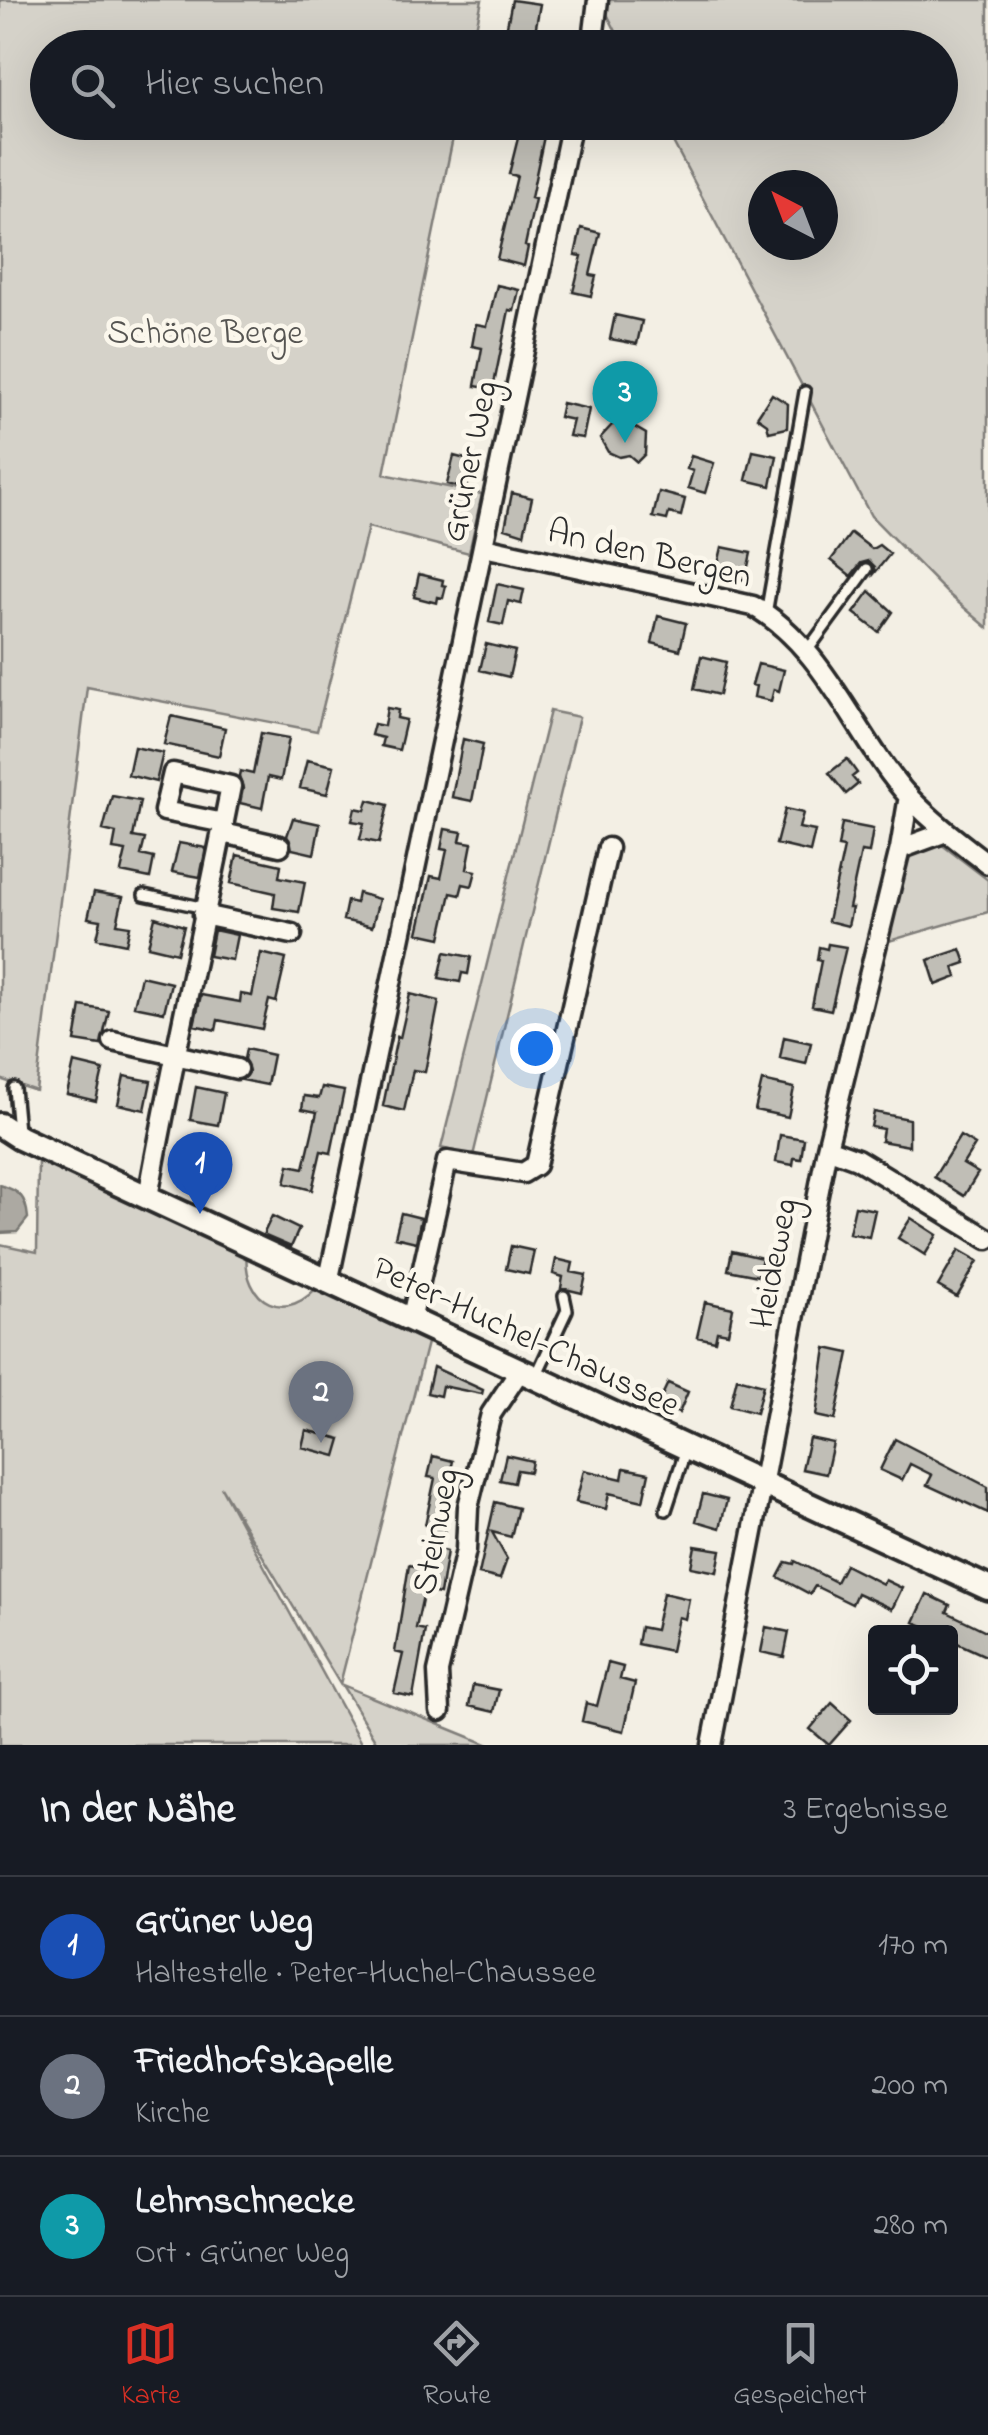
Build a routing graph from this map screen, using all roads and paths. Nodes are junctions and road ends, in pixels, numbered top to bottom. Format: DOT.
graph roads {
  1 [pos="598,0"];
  2 [pos="594,30"];
  3 [pos="568,140"];
  4 [pos="806,392"];
  5 [pos="484,547"];
  6 [pos="868,569"];
  7 [pos="766,614"];
  8 [pos="805,653"];
  9 [pos="908,796"];
  10 [pos="946,832"];
  11 [pos="280,846"];
  12 [pos="608,848"];
  13 [pos="900,849"];
  14 [pos="988,864"];
  15 [pos="144,895"];
  16 [pos="204,912"];
  17 [pos="292,934"];
  18 [pos="113,1041"];
  19 [pos="174,1054"];
  20 [pos="237,1069"];
  21 [pos="14,1088"];
  22 [pos="14,1136"];
  23 [pos="826,1148"];
  24 [pos="148,1197"];
  25 [pos="988,1239"];
  26 [pos="328,1282"];
  27 [pos="564,1296"];
  28 [pos="412,1321"];
  29 [pos="527,1375"];
  30 [pos="686,1447"];
  31 [pos="763,1481"];
  32 [pos="666,1510"];
  33 [pos="988,1588"];
  34 [pos="440,1711"];
  35 [pos="718,1740"];
  1 -- 2 [label="street"];
  3 -- 5 [label="street, Grüner Weg"];
  4 -- 7 [label="lane"];
  5 -- 7 [label="street, An den Bergen"];
  5 -- 26 [label="street, Grüner Weg"];
  6 -- 8 [label="lane"];
  7 -- 8 [label="street, An den Bergen"];
  8 -- 9 [label="street, An den Bergen"];
  9 -- 10 [label="street, An den Bergen"];
  9 -- 13 [label="street, Heideweg"];
  10 -- 13 [label="street"];
  10 -- 14 [label="street, An den Bergen"];
  11 -- 16 [label="street"];
  12 -- 28 [label="street"];
  13 -- 23 [label="street, Heideweg"];
  15 -- 16 [label="lane"];
  16 -- 17 [label="street"];
  16 -- 19 [label="street"];
  18 -- 19 [label="street"];
  19 -- 20 [label="street"];
  19 -- 24 [label="street"];
  21 -- 22 [label="lane"];
  22 -- 24 [label="street, Peter-Huchel-Chaussee"];
  23 -- 25 [label="street"];
  23 -- 31 [label="street, Heideweg"];
  24 -- 26 [label="street, Peter-Huchel-Chaussee"];
  26 -- 28 [label="street, Peter-Huchel-Chaussee"];
  27 -- 29 [label="lane"];
  28 -- 29 [label="street, Peter-Huchel-Chaussee"];
  29 -- 30 [label="street, Peter-Huchel-Chaussee"];
  29 -- 34 [label="street, Steinweg"];
  30 -- 31 [label="street, Peter-Huchel-Chaussee"];
  30 -- 32 [label="lane"];
  31 -- 33 [label="street, Peter-Huchel-Chaussee"];
  31 -- 35 [label="street, Heideweg"];
}
